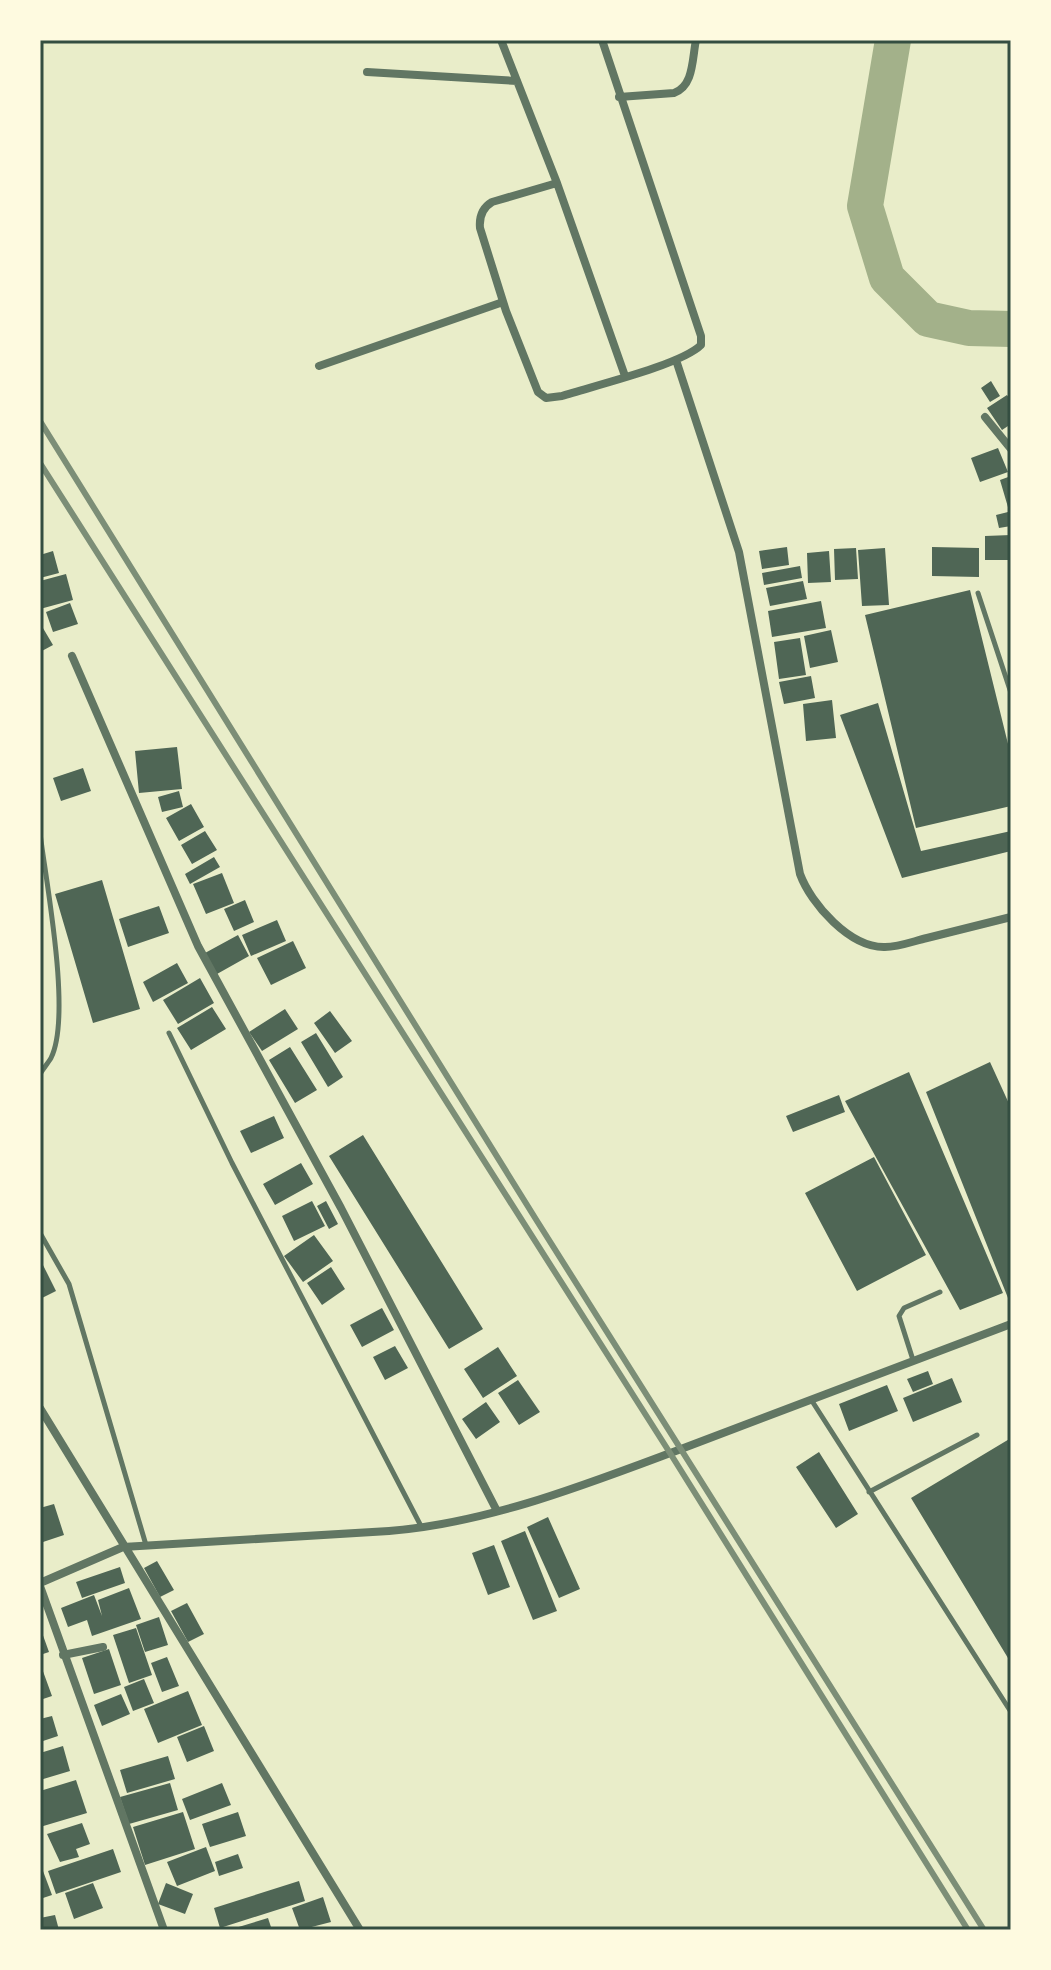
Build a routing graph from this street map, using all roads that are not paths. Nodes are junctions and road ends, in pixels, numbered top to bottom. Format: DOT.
graph roads {
  1 [pos="501,40"];
  2 [pos="602,40"];
  3 [pos="696,40"];
  4 [pos="367,72"];
  5 [pos="517,81"];
  6 [pos="619,97"];
  7 [pos="557,183"];
  8 [pos="503,302"];
  9 [pos="676,360"];
  10 [pos="319,366"];
  11 [pos="625,376"];
  12 [pos="985,417"];
  13 [pos="1011,449"];
  14 [pos="978,593"];
  15 [pos="72,656"];
  16 [pos="1008,676"];
  17 [pos="1011,693"];
  18 [pos="40,833"];
  19 [pos="1011,917"];
  20 [pos="169,1033"];
  21 [pos="40,1074"];
  22 [pos="40,1233"];
  23 [pos="940,1292"];
  24 [pos="1011,1324"];
  25 [pos="913,1361"];
  26 [pos="812,1401"];
  27 [pos="40,1408"];
  28 [pos="977,1435"];
  29 [pos="869,1492"];
  30 [pos="497,1511"];
  31 [pos="423,1528"];
  32 [pos="146,1545"];
  33 [pos="123,1547"];
  34 [pos="40,1584"];
  35 [pos="103,1647"];
  36 [pos="63,1655"];
  37 [pos="1011,1712"];
  38 [pos="164,1930"];
  39 [pos="360,1930"];
  1 -- 5 [label="street"];
  2 -- 6 [label="street"];
  3 -- 6 [label="street"];
  4 -- 5 [label="street"];
  5 -- 7 [label="street"];
  6 -- 9 [label="street"];
  7 -- 8 [label="street"];
  7 -- 11 [label="street"];
  8 -- 10 [label="street"];
  8 -- 11 [label="street"];
  9 -- 11 [label="street"];
  9 -- 19 [label="street"];
  12 -- 13 [label="street"];
  14 -- 16 [label="lane"];
  15 -- 30 [label="street"];
  16 -- 17 [label="lane"];
  18 -- 21 [label="lane"];
  20 -- 31 [label="lane"];
  22 -- 32 [label="lane"];
  23 -- 25 [label="lane"];
  24 -- 25 [label="street"];
  25 -- 26 [label="street"];
  26 -- 29 [label="lane"];
  26 -- 30 [label="street"];
  27 -- 33 [label="street"];
  28 -- 29 [label="lane"];
  29 -- 37 [label="lane"];
  30 -- 31 [label="street"];
  31 -- 32 [label="street"];
  32 -- 33 [label="street"];
  33 -- 34 [label="street"];
  33 -- 39 [label="street"];
  34 -- 36 [label="street"];
  35 -- 36 [label="street"];
  36 -- 38 [label="street"];
}
